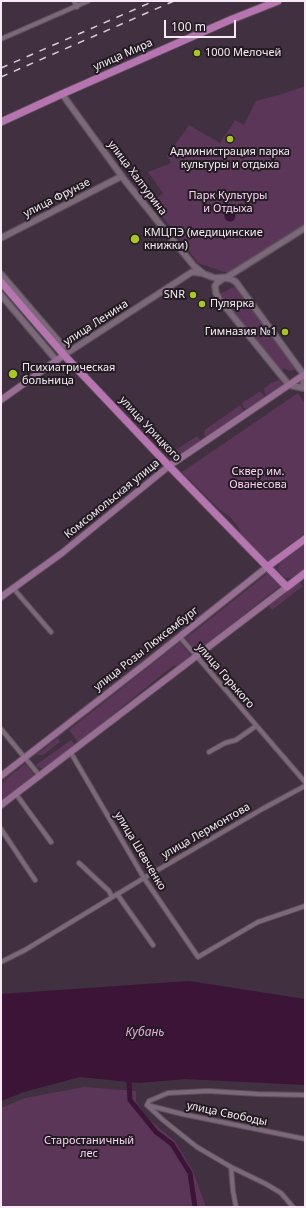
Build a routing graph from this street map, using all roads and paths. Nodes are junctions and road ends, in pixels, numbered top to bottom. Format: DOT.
graph roads {
  1 [pos="74,1"];
  2 [pos="88,1"];
  3 [pos="278,1"];
  4 [pos="77,7"];
  5 [pos="1,39"];
  6 [pos="62,94"];
  7 [pos="1,122"];
  8 [pos="122,176"];
  9 [pos="305,228"];
  10 [pos="1,238"];
  11 [pos="1,274"];
  12 [pos="204,274"];
  13 [pos="224,278"];
  14 [pos="1,282"];
  15 [pos="1,295"];
  16 [pos="66,354"];
  17 [pos="57,361"];
  18 [pos="304,374"];
  19 [pos="289,385"];
  20 [pos="1,400"];
  21 [pos="169,466"];
  22 [pos="305,539"];
  23 [pos="267,567"];
  24 [pos="304,576"];
  25 [pos="287,587"];
  26 [pos="13,588"];
  27 [pos="1,597"];
  28 [pos="51,632"];
  29 [pos="180,637"];
  30 [pos="195,656"];
  31 [pos="256,726"];
  32 [pos="1,729"];
  33 [pos="70,752"];
  34 [pos="209,752"];
  35 [pos="24,758"];
  36 [pos="1,776"];
  37 [pos="40,776"];
  38 [pos="305,782"];
  39 [pos="305,786"];
  40 [pos="16,794"];
  41 [pos="1,805"];
  42 [pos="1,829"];
  43 [pos="50,842"];
  44 [pos="79,863"];
  45 [pos="144,878"];
  46 [pos="35,880"];
  47 [pos="117,894"];
  48 [pos="112,897"];
  49 [pos="305,906"];
  50 [pos="153,945"];
  51 [pos="1,962"];
  52 [pos="305,1095"];
  53 [pos="147,1105"];
  54 [pos="305,1139"];
  55 [pos="231,1168"];
  56 [pos="236,1207"];
  57 [pos="293,1207"];
  1 -- 4 [label="street"];
  2 -- 4 [label="street"];
  3 -- 6 [label="main road, улица Мира"];
  4 -- 5 [label="street"];
  6 -- 7 [label="main road, улица Мира"];
  6 -- 8 [label="street, улица Халтурина"];
  8 -- 10 [label="street, улица Фрунзе"];
  8 -- 12 [label="street, улица Халтурина"];
  9 -- 13 [label="street"];
  11 -- 16 [label="street, улица Урицкого"];
  12 -- 13 [label="street"];
  12 -- 16 [label="street, улица Ленина"];
  13 -- 18 [label="street"];
  13 -- 19 [label="street"];
  14 -- 16 [label="main road, улица Урицкого"];
  15 -- 17 [label="street"];
  16 -- 17 [label="main road, улица Ленина"];
  16 -- 21 [label="main road, улица Урицкого"];
  17 -- 20 [label="main road, улица Ленина"];
  18 -- 19 [label="main road, Комсомольская улица"];
  18 -- 19 [label="street"];
  19 -- 21 [label="main road, Комсомольская улица"];
  21 -- 23 [label="main road, улица Урицкого"];
  21 -- 26 [label="main road, Комсомольская улица"];
  22 -- 23 [label="main road, улица Розы Люксембург"];
  23 -- 25 [label="main road, улица Урицкого"];
  23 -- 29 [label="main road, улица Розы Люксембург"];
  24 -- 25 [label="main road"];
  25 -- 30 [label="main road"];
  26 -- 27 [label="main road, Комсомольская улица"];
  26 -- 28 [label="street"];
  29 -- 30 [label="street, улица Горького"];
  29 -- 35 [label="main road, улица Розы Люксембург"];
  30 -- 31 [label="street, улица Горького"];
  30 -- 33 [label="main road"];
  31 -- 34 [label="street"];
  31 -- 38 [label="street, улица Горького"];
  32 -- 35 [label="street"];
  33 -- 37 [label="main road"];
  33 -- 45 [label="street, улица Шевченко"];
  35 -- 36 [label="main road, улица Розы Люксембург"];
  35 -- 37 [label="street"];
  37 -- 40 [label="main road"];
  39 -- 45 [label="street, улица Лермонтова"];
  40 -- 41 [label="main road"];
  40 -- 43 [label="street"];
  42 -- 46 [label="street"];
  44 -- 48 [label="street"];
  45 -- 47 [label="street, улица Лермонтова"];
  45 -- 49 [label="street, улица Шевченко"];
  47 -- 48 [label="street, улица Лермонтова"];
  47 -- 50 [label="street"];
  48 -- 51 [label="street, улица Лермонтова"];
  52 -- 53 [label="street"];
  53 -- 54 [label="street, улица Свободы"];
  53 -- 55 [label="street"];
  55 -- 56 [label="street"];
  55 -- 57 [label="street"];
}
